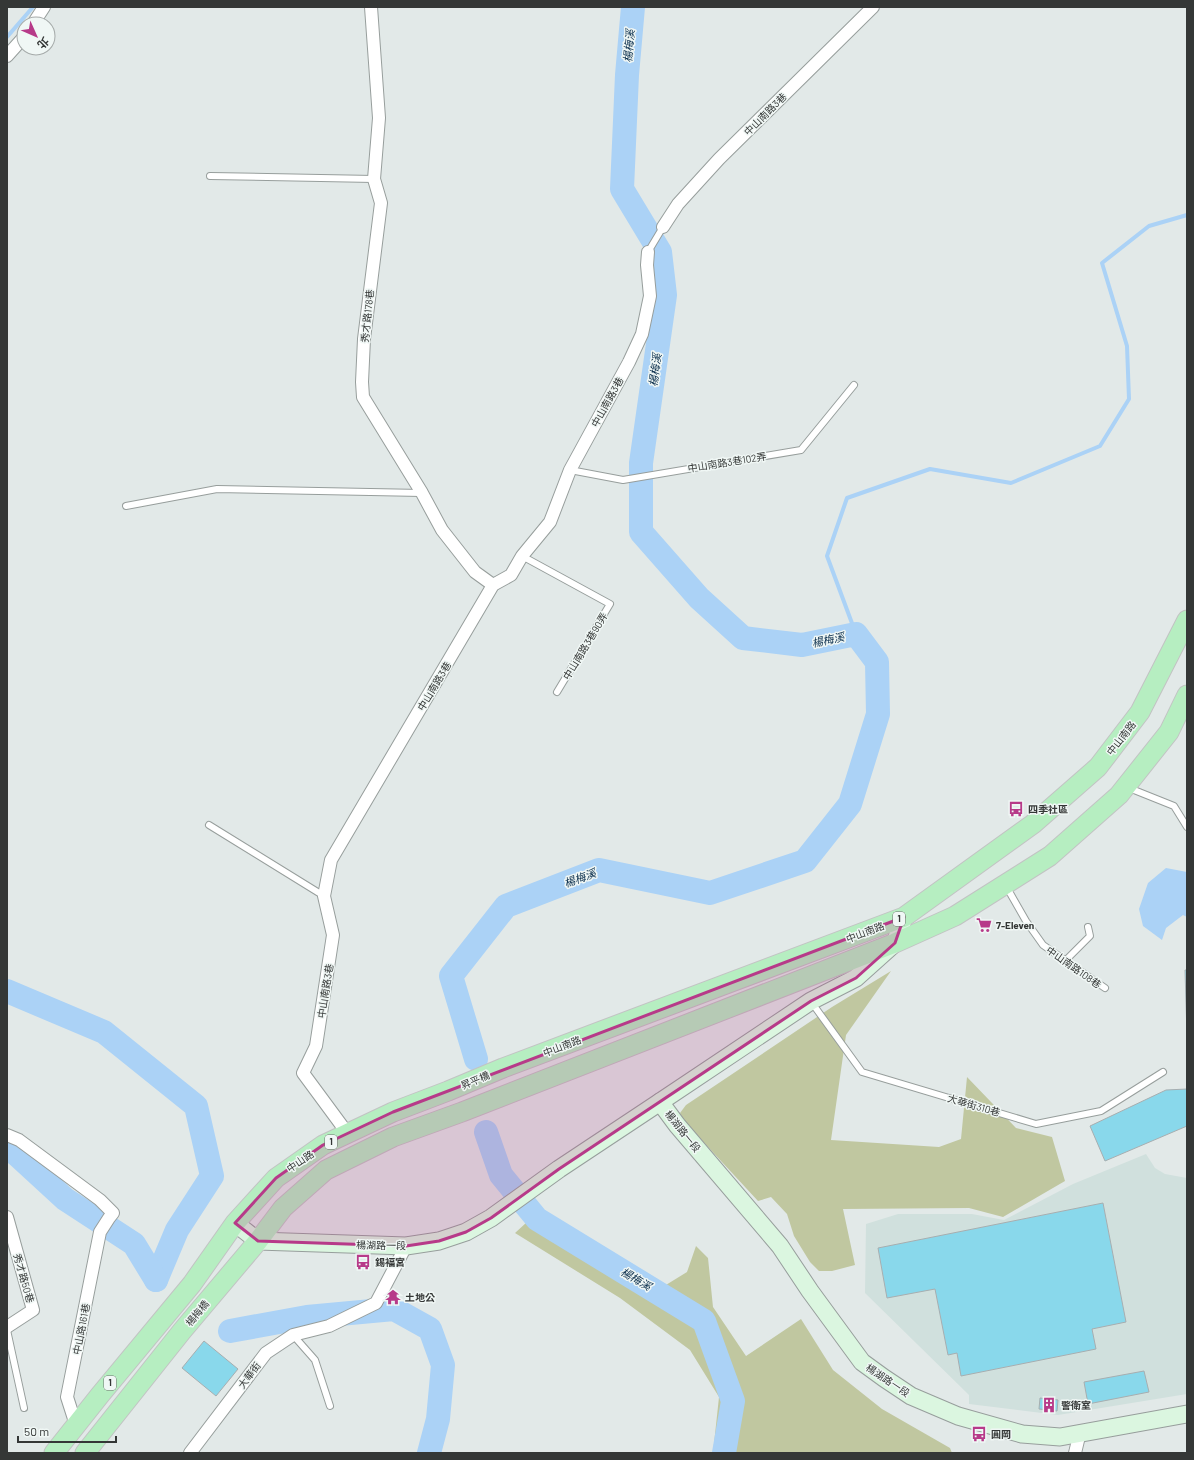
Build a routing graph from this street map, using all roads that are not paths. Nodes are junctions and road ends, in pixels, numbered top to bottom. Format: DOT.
graph roads {
  1 [pos="44,7"];
  2 [pos="370,7"];
  3 [pos="873,7"];
  4 [pos="38,16"];
  5 [pos="16,45"];
  6 [pos="7,56"];
  7 [pos="210,176"];
  8 [pos="374,180"];
  9 [pos="663,227"];
  10 [pos="648,252"];
  11 [pos="854,385"];
  12 [pos="570,470"];
  13 [pos="422,493"];
  14 [pos="126,506"];
  15 [pos="522,556"];
  16 [pos="493,585"];
  17 [pos="1187,620"];
  18 [pos="557,692"];
  19 [pos="1187,695"];
  20 [pos="1125,786"];
  21 [pos="209,825"];
  22 [pos="1187,827"];
  23 [pos="1005,884"];
  24 [pos="324,896"];
  25 [pos="904,918"];
  26 [pos="1088,927"];
  27 [pos="894,943"];
  28 [pos="1065,961"];
  29 [pos="1105,988"];
  30 [pos="811,1002"];
  31 [pos="503,1068"];
  32 [pos="1163,1072"];
  33 [pos="448,1091"];
  34 [pos="660,1102"];
  35 [pos="348,1134"];
  36 [pos="7,1135"];
  37 [pos="7,1217"];
  38 [pos="235,1223"];
  39 [pos="258,1241"];
  40 [pos="406,1246"];
  41 [pos="7,1328"];
  42 [pos="293,1335"];
  43 [pos="330,1406"];
  44 [pos="24,1408"];
  45 [pos="1187,1414"];
  46 [pos="76,1425"];
  47 [pos="1080,1432"];
  48 [pos="54,1453"];
  49 [pos="85,1453"];
  50 [pos="190,1453"];
  51 [pos="1075,1453"];
  1 -- 4 [label="street"];
  2 -- 8 [label="street, 秀才路178巷"];
  3 -- 9 [label="street, 中山南路3巷"];
  5 -- 6 [label="street"];
  7 -- 8 [label="lane"];
  8 -- 13 [label="street, 秀才路178巷"];
  9 -- 10 [label="lane"];
  10 -- 12 [label="street, 中山南路3巷"];
  11 -- 12 [label="lane, 中山南路3巷102弄"];
  12 -- 15 [label="street, 中山南路3巷"];
  13 -- 14 [label="lane"];
  13 -- 16 [label="street, 秀才路178巷"];
  15 -- 16 [label="street, 中山南路3巷"];
  15 -- 18 [label="lane, 中山南路3巷90弄"];
  16 -- 24 [label="street, 中山南路3巷"];
  17 -- 25 [label="main road, 中山南路 / 1"];
  19 -- 20 [label="main road, 中山南路 / 1"];
  20 -- 22 [label="lane"];
  20 -- 23 [label="main road, 中山南路 / 1"];
  21 -- 24 [label="lane"];
  23 -- 27 [label="main road, 中山南路 / 1"];
  23 -- 28 [label="lane, 中山南路108巷"];
  24 -- 35 [label="street, 中山南路3巷"];
  25 -- 27 [label="street, 楊湖路一段"];
  25 -- 31 [label="main road, 中山南路 / 1"];
  26 -- 28 [label="lane"];
  27 -- 30 [label="street, 楊湖路一段"];
  27 -- 39 [label="main road, 中山南路 / 1"];
  28 -- 29 [label="lane, 中山南路108巷"];
  30 -- 32 [label="lane, 大華街310巷"];
  30 -- 34 [label="street, 楊湖路一段"];
  31 -- 33 [label="main road, 昇平橋 / 1"];
  33 -- 35 [label="main road, 中山路 / 1"];
  34 -- 40 [label="street, 楊湖路一段"];
  34 -- 47 [label="street, 楊湖路一段"];
  35 -- 38 [label="main road, 中山路 / 1"];
  36 -- 46 [label="street, 中山路161巷"];
  37 -- 41 [label="street, 秀才路50巷"];
  38 -- 39 [label="street"];
  38 -- 46 [label="main road, 中山路 / 1"];
  39 -- 40 [label="street, 楊湖路一段"];
  39 -- 49 [label="main road, 楊梅橋 / 1"];
  40 -- 42 [label="street, 大華街"];
  41 -- 44 [label="lane"];
  42 -- 43 [label="lane"];
  42 -- 50 [label="street, 大華街"];
  45 -- 47 [label="street, 楊湖路一段"];
  46 -- 48 [label="main road, 1"];
  47 -- 51 [label="street"];
}
